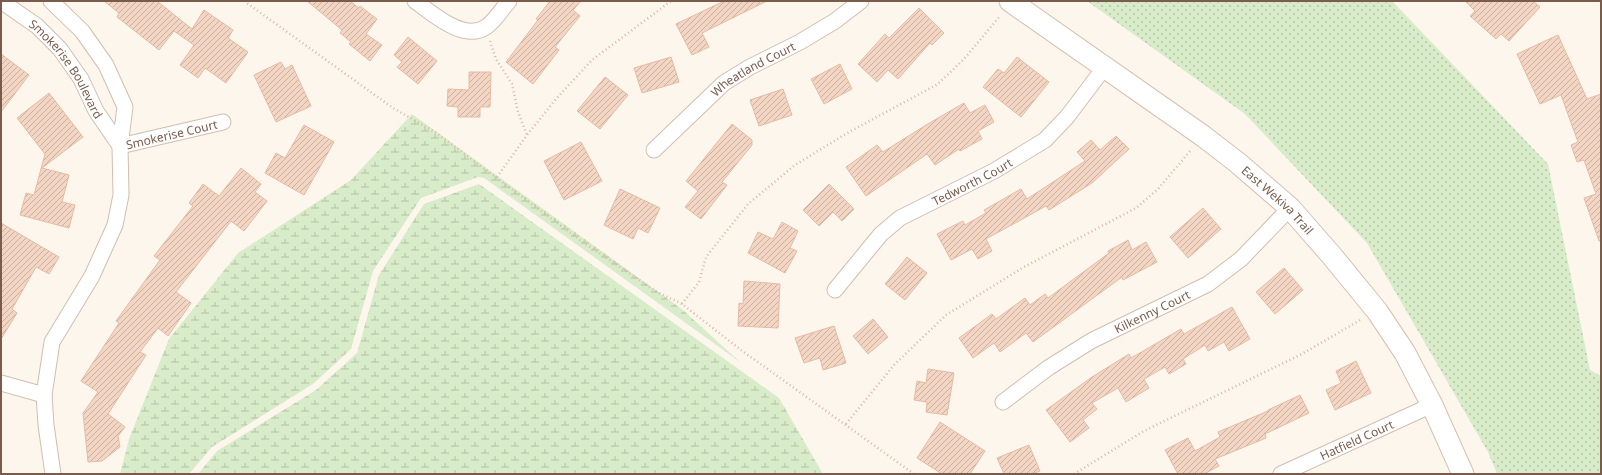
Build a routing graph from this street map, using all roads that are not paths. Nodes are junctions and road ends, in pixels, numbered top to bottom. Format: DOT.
graph roads {
  1 [pos="1,1"];
  2 [pos="51,1"];
  3 [pos="415,1"];
  4 [pos="509,1"];
  5 [pos="860,1"];
  6 [pos="1011,2"];
  7 [pos="1104,68"];
  8 [pos="223,122"];
  9 [pos="120,146"];
  10 [pos="654,150"];
  11 [pos="1290,208"];
  12 [pos="835,290"];
  13 [pos="1,383"];
  14 [pos="44,395"];
  15 [pos="1003,402"];
  16 [pos="1432,405"];
  17 [pos="53,474"];
  18 [pos="1281,474"];
  19 [pos="1463,474"];
  1 -- 9 [label="street, Smokerise Boulevard"];
  2 -- 9 [label="street, Smokerise Boulevard"];
  3 -- 4 [label="street"];
  5 -- 10 [label="street, Wheatland Court"];
  6 -- 7 [label="street, East Wekiva Trail"];
  7 -- 11 [label="street, East Wekiva Trail"];
  7 -- 12 [label="street, Tedworth Court"];
  8 -- 9 [label="street, Smokerise Court"];
  9 -- 14 [label="street, Smokerise Boulevard"];
  11 -- 15 [label="street, Kilkenny Court"];
  11 -- 16 [label="street, East Wekiva Trail"];
  13 -- 14 [label="street"];
  14 -- 17 [label="street, Smokerise Boulevard"];
  16 -- 18 [label="street, Hatfield Court"];
  16 -- 19 [label="street, East Wekiva Trail"];
}
